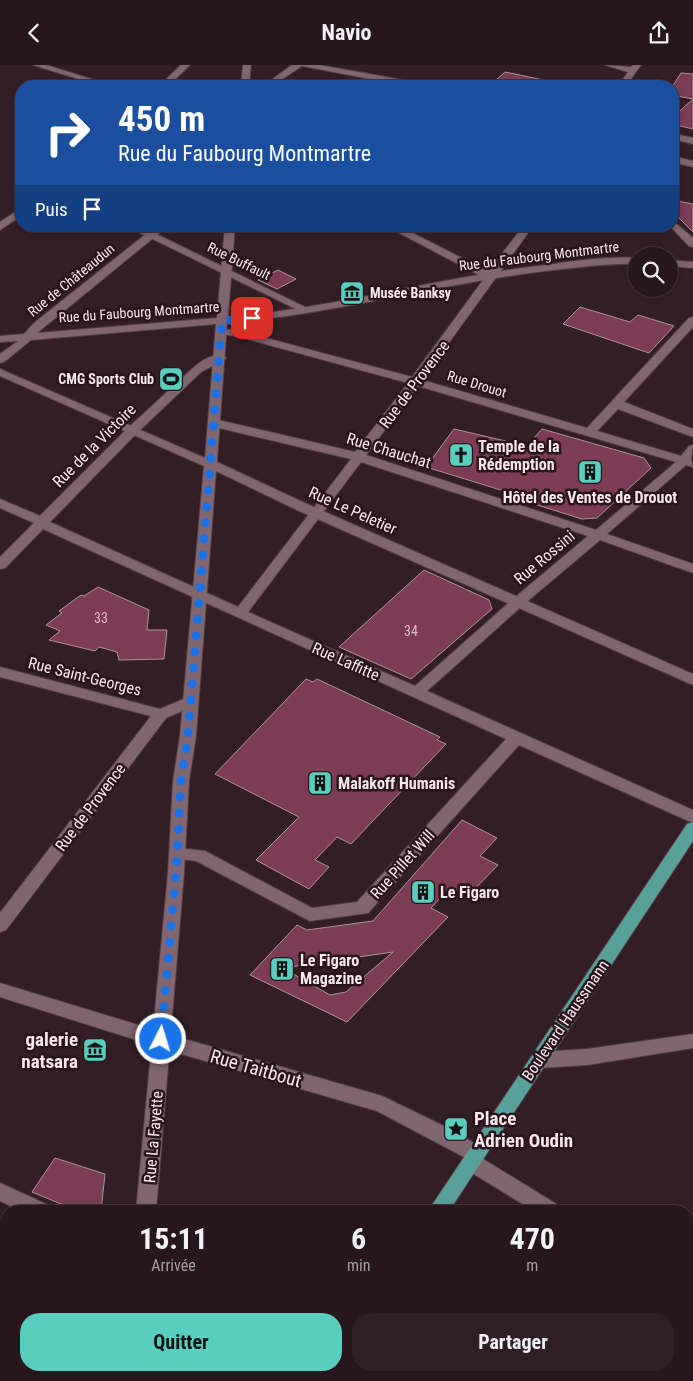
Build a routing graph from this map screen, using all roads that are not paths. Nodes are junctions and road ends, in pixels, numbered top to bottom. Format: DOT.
graph roads {
  1 [pos="186,65"];
  2 [pos="247,65"];
  3 [pos="298,65"];
  4 [pos="305,65"];
  5 [pos="609,65"];
  6 [pos="45,66"];
  7 [pos="635,67"];
  8 [pos="90,80"];
  9 [pos="170,80"];
  10 [pos="246,80"];
  11 [pos="276,80"];
  12 [pos="387,80"];
  13 [pos="626,80"];
  14 [pos="679,138"];
  15 [pos="693,141"];
  16 [pos="679,161"];
  17 [pos="693,164"];
  18 [pos="15,216"];
  19 [pos="0,227"];
  20 [pos="679,230"];
  21 [pos="145,232"];
  22 [pos="159,232"];
  23 [pos="230,232"];
  24 [pos="403,232"];
  25 [pos="524,232"];
  26 [pos="156,237"];
  27 [pos="693,243"];
  28 [pos="628,261"];
  29 [pos="678,264"];
  30 [pos="693,265"];
  31 [pos="227,271"];
  32 [pos="495,274"];
  33 [pos="306,310"];
  34 [pos="252,318"];
  35 [pos="693,320"];
  36 [pos="222,327"];
  37 [pos="28,336"];
  38 [pos="252,337"];
  39 [pos="0,339"];
  40 [pos="220,358"];
  41 [pos="0,360"];
  42 [pos="0,372"];
  43 [pos="415,382"];
  44 [pos="617,404"];
  45 [pos="214,423"];
  46 [pos="132,431"];
  47 [pos="589,433"];
  48 [pos="693,433"];
  49 [pos="358,457"];
  50 [pos="690,457"];
  51 [pos="209,465"];
  52 [pos="0,503"];
  53 [pos="316,513"];
  54 [pos="42,522"];
  55 [pos="598,535"];
  56 [pos="0,565"];
  57 [pos="693,569"];
  58 [pos="199,594"];
  59 [pos="518,602"];
  60 [pos="241,612"];
  61 [pos="0,672"];
  62 [pos="693,680"];
  63 [pos="417,692"];
  64 [pos="191,701"];
  65 [pos="161,714"];
  66 [pos="516,738"];
  67 [pos="693,817"];
  68 [pos="693,829"];
  69 [pos="178,854"];
  70 [pos="0,925"];
  71 [pos="0,990"];
  72 [pos="161,1039"];
  73 [pos="693,1041"];
  74 [pos="539,1060"];
  75 [pos="473,1158"];
  76 [pos="0,1192"];
  77 [pos="28,1205"];
  78 [pos="147,1205"];
  79 [pos="442,1205"];
  80 [pos="542,1205"];
  1 -- 9 [label="street"];
  2 -- 10 [label="street"];
  3 -- 11 [label="street"];
  4 -- 12 [label="street"];
  5 -- 7 [label="street"];
  6 -- 8 [label="street"];
  7 -- 13 [label="street"];
  14 -- 15 [label="street"];
  16 -- 17 [label="street"];
  18 -- 19 [label="street"];
  20 -- 27 [label="street"];
  21 -- 26 [label="street, Rue Buffault"];
  22 -- 26 [label="street, Rue de Châteaudun"];
  23 -- 31 [label="street, Rue La Fayette"];
  24 -- 32 [label="street"];
  25 -- 32 [label="street, Rue de Provence"];
  26 -- 31 [label="street, Rue Buffault"];
  26 -- 37 [label="street, Rue de Châteaudun"];
  28 -- 32 [label="street, Rue du Faubourg Montmartre"];
  29 -- 30 [label="street"];
  31 -- 33 [label="street, Rue Buffault"];
  31 -- 36 [label="street, Rue La Fayette"];
  32 -- 33 [label="street, Rue du Faubourg Montmartre"];
  32 -- 43 [label="street, Rue de Provence"];
  33 -- 34 [label="street, Rue du Faubourg Montmartre"];
  34 -- 36 [label="street, Rue du Faubourg Montmartre"];
  34 -- 38 [label="street"];
  35 -- 44 [label="street"];
  36 -- 37 [label="street, Rue du Faubourg Montmartre"];
  36 -- 38 [label="street, Rue Drouot"];
  36 -- 40 [label="street, Rue La Fayette"];
  37 -- 39 [label="street, Rue du Faubourg Montmartre"];
  37 -- 41 [label="street, Rue de Châteaudun"];
  38 -- 43 [label="street, Rue Drouot"];
  40 -- 45 [label="street, Rue La Fayette"];
  40 -- 46 [label="street, Rue de la Victoire"];
  42 -- 46 [label="street, Rue Le Peletier"];
  43 -- 47 [label="street, Rue Drouot"];
  43 -- 49 [label="street, Rue de Provence"];
  44 -- 47 [label="street"];
  44 -- 48 [label="street"];
  45 -- 49 [label="street, Rue Chauchat"];
  45 -- 51 [label="street, Rue La Fayette"];
  46 -- 51 [label="street, Rue Le Peletier"];
  46 -- 54 [label="street, Rue de la Victoire"];
  47 -- 50 [label="street, Rue Drouot"];
  49 -- 53 [label="street, Rue de Provence"];
  49 -- 55 [label="street, Rue Chauchat"];
  50 -- 55 [label="street, Rue Rossini"];
  51 -- 53 [label="street, Rue Le Peletier"];
  51 -- 58 [label="street, Rue La Fayette"];
  52 -- 54 [label="street, Rue Laffitte"];
  53 -- 59 [label="street, Rue Le Peletier"];
  53 -- 60 [label="street, Rue de Provence"];
  54 -- 56 [label="street, Rue de la Victoire"];
  54 -- 58 [label="street, Rue Laffitte"];
  55 -- 57 [label="street, Rue Chauchat"];
  55 -- 59 [label="street, Rue Rossini"];
  58 -- 60 [label="street, Rue Laffitte"];
  58 -- 64 [label="street, Rue La Fayette"];
  59 -- 62 [label="street, Rue Le Peletier"];
  59 -- 63 [label="street, Rue Rossini"];
  60 -- 63 [label="street, Rue Laffitte"];
  61 -- 65 [label="street, Rue Saint-Georges"];
  63 -- 66 [label="street, Rue Laffitte"];
  64 -- 65 [label="street, Rue de Provence"];
  64 -- 69 [label="street, Rue La Fayette"];
  65 -- 70 [label="street, Rue de Provence"];
  66 -- 67 [label="street, Rue Laffitte"];
  66 -- 69 [label="street, Rue Pillet Will"];
  68 -- 74 [label="main road, Boulevard Haussmann"];
  69 -- 72 [label="street, Rue La Fayette"];
  71 -- 72 [label="street, Rue Taitbout"];
  72 -- 75 [label="street, Rue Taitbout"];
  72 -- 78 [label="street, Rue La Fayette"];
  73 -- 74 [label="street"];
  74 -- 75 [label="main road, Boulevard Haussmann"];
  75 -- 79 [label="main road, Boulevard Haussmann"];
  75 -- 80 [label="street, Rue Taitbout"];
  76 -- 77 [label="street"];
}
